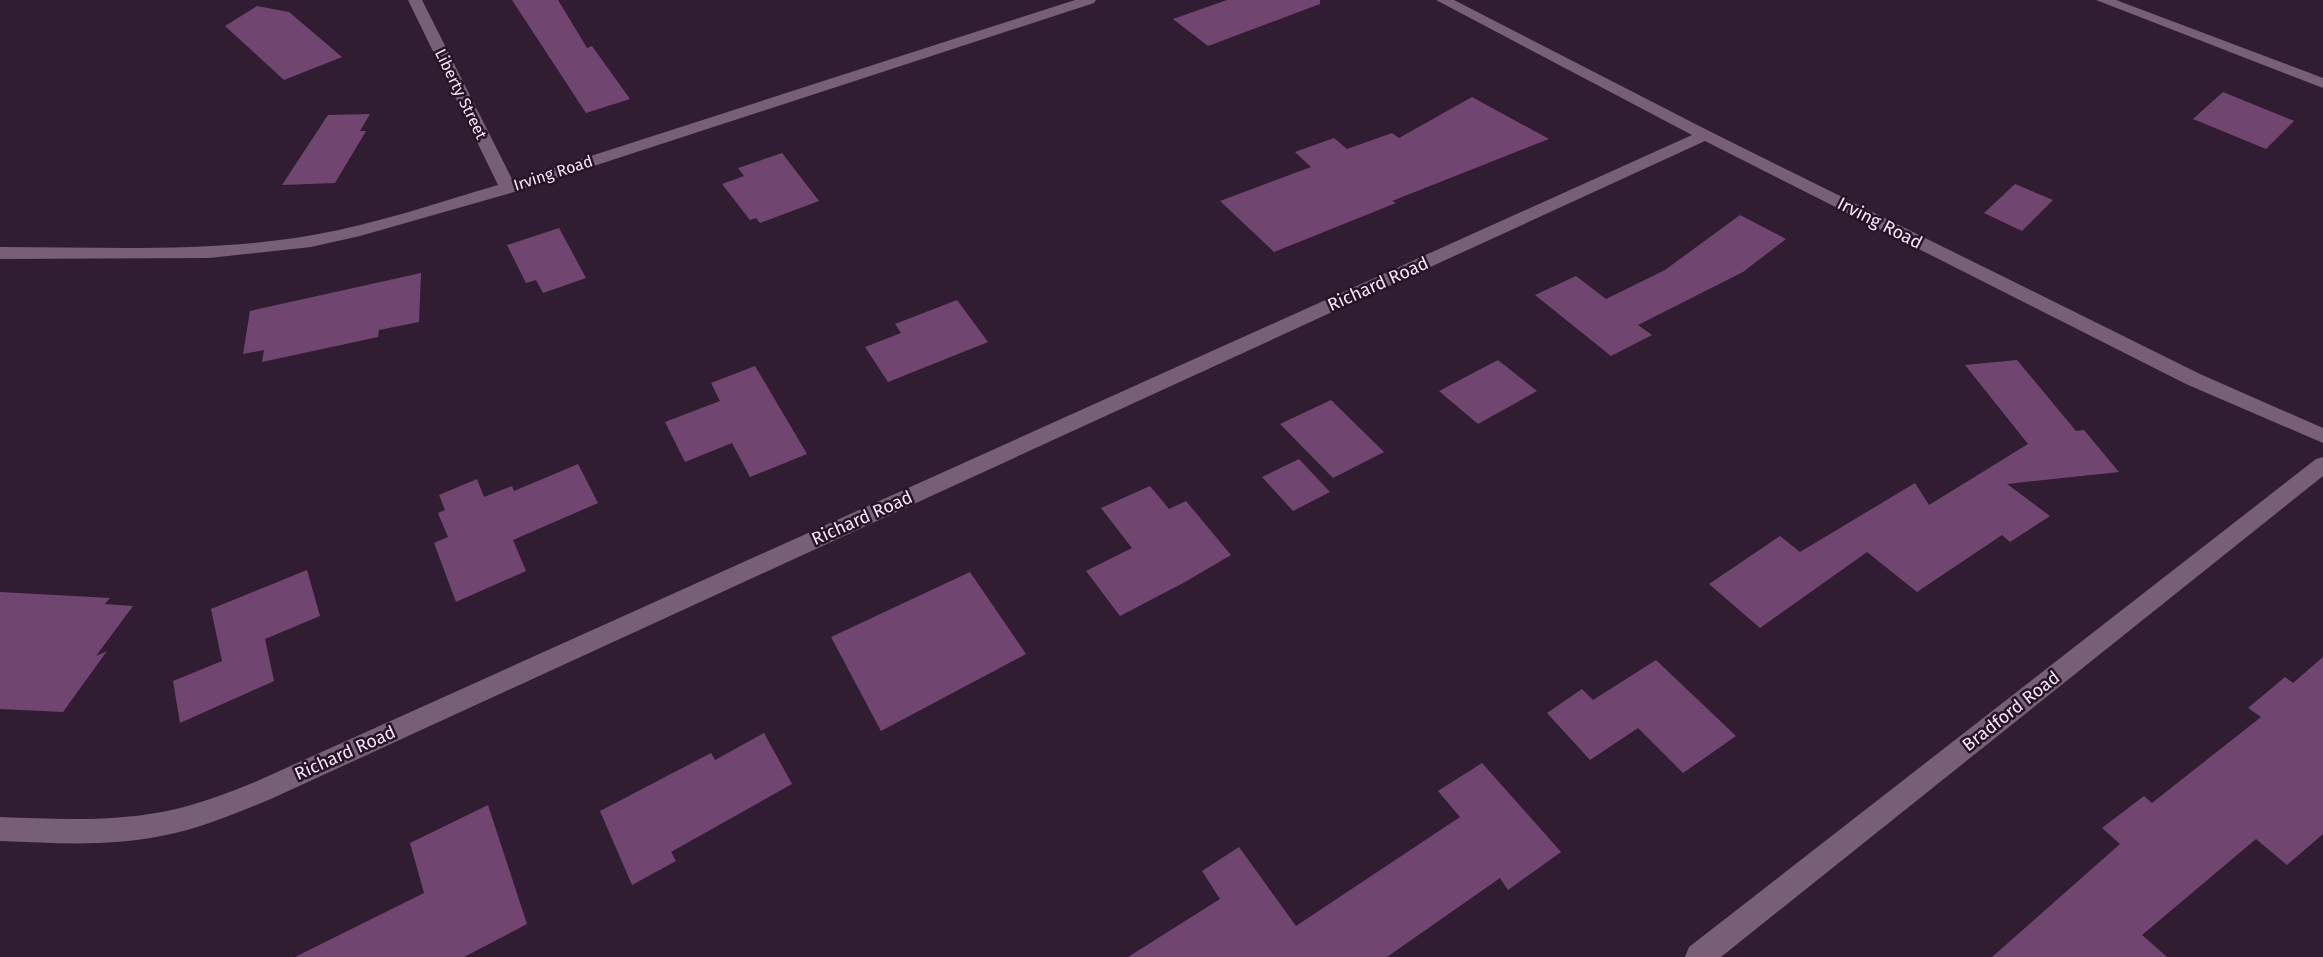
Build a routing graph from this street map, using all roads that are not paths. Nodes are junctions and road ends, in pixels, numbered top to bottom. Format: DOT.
graph roads {
  1 [pos="415,0"];
  2 [pos="1089,0"];
  3 [pos="1443,0"];
  4 [pos="2103,0"];
  5 [pos="2323,83"];
  6 [pos="1705,135"];
  7 [pos="508,188"];
  8 [pos="0,253"];
  9 [pos="2323,436"];
  10 [pos="2323,465"];
  11 [pos="0,829"];
  12 [pos="1699,957"];
  1 -- 7 [label="street, Liberty Street"];
  2 -- 7 [label="street, Irving Road"];
  3 -- 6 [label="street, Irving Road"];
  4 -- 5 [label="street"];
  6 -- 9 [label="street, Irving Road"];
  6 -- 11 [label="street, Richard Road"];
  7 -- 8 [label="street, Irving Road"];
  10 -- 12 [label="street, Bradford Road"];
}
